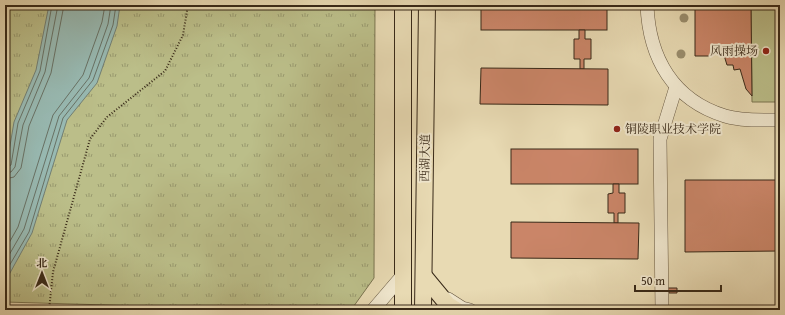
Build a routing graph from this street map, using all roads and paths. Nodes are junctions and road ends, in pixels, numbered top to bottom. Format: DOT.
graph roads {
  1 [pos="188,5"];
  2 [pos="403,5"];
  3 [pos="427,5"];
  4 [pos="647,5"];
  5 [pos="676,87"];
  6 [pos="780,120"];
  7 [pos="403,274"];
  8 [pos="424,276"];
  9 [pos="436,290"];
  10 [pos="48,310"];
  11 [pos="374,310"];
  12 [pos="403,310"];
  13 [pos="423,310"];
  14 [pos="456,310"];
  15 [pos="470,310"];
  16 [pos="662,310"];
  1 -- 10 [label="path"];
  2 -- 7 [label="main road"];
  3 -- 8 [label="main road, 西湖大道"];
  4 -- 5 [label="street"];
  5 -- 6 [label="street"];
  5 -- 16 [label="street"];
  7 -- 11 [label="street"];
  7 -- 12 [label="main road"];
  8 -- 9 [label="main road"];
  8 -- 13 [label="main road, 西湖大道"];
  9 -- 14 [label="main road"];
  9 -- 15 [label="street"];
}
